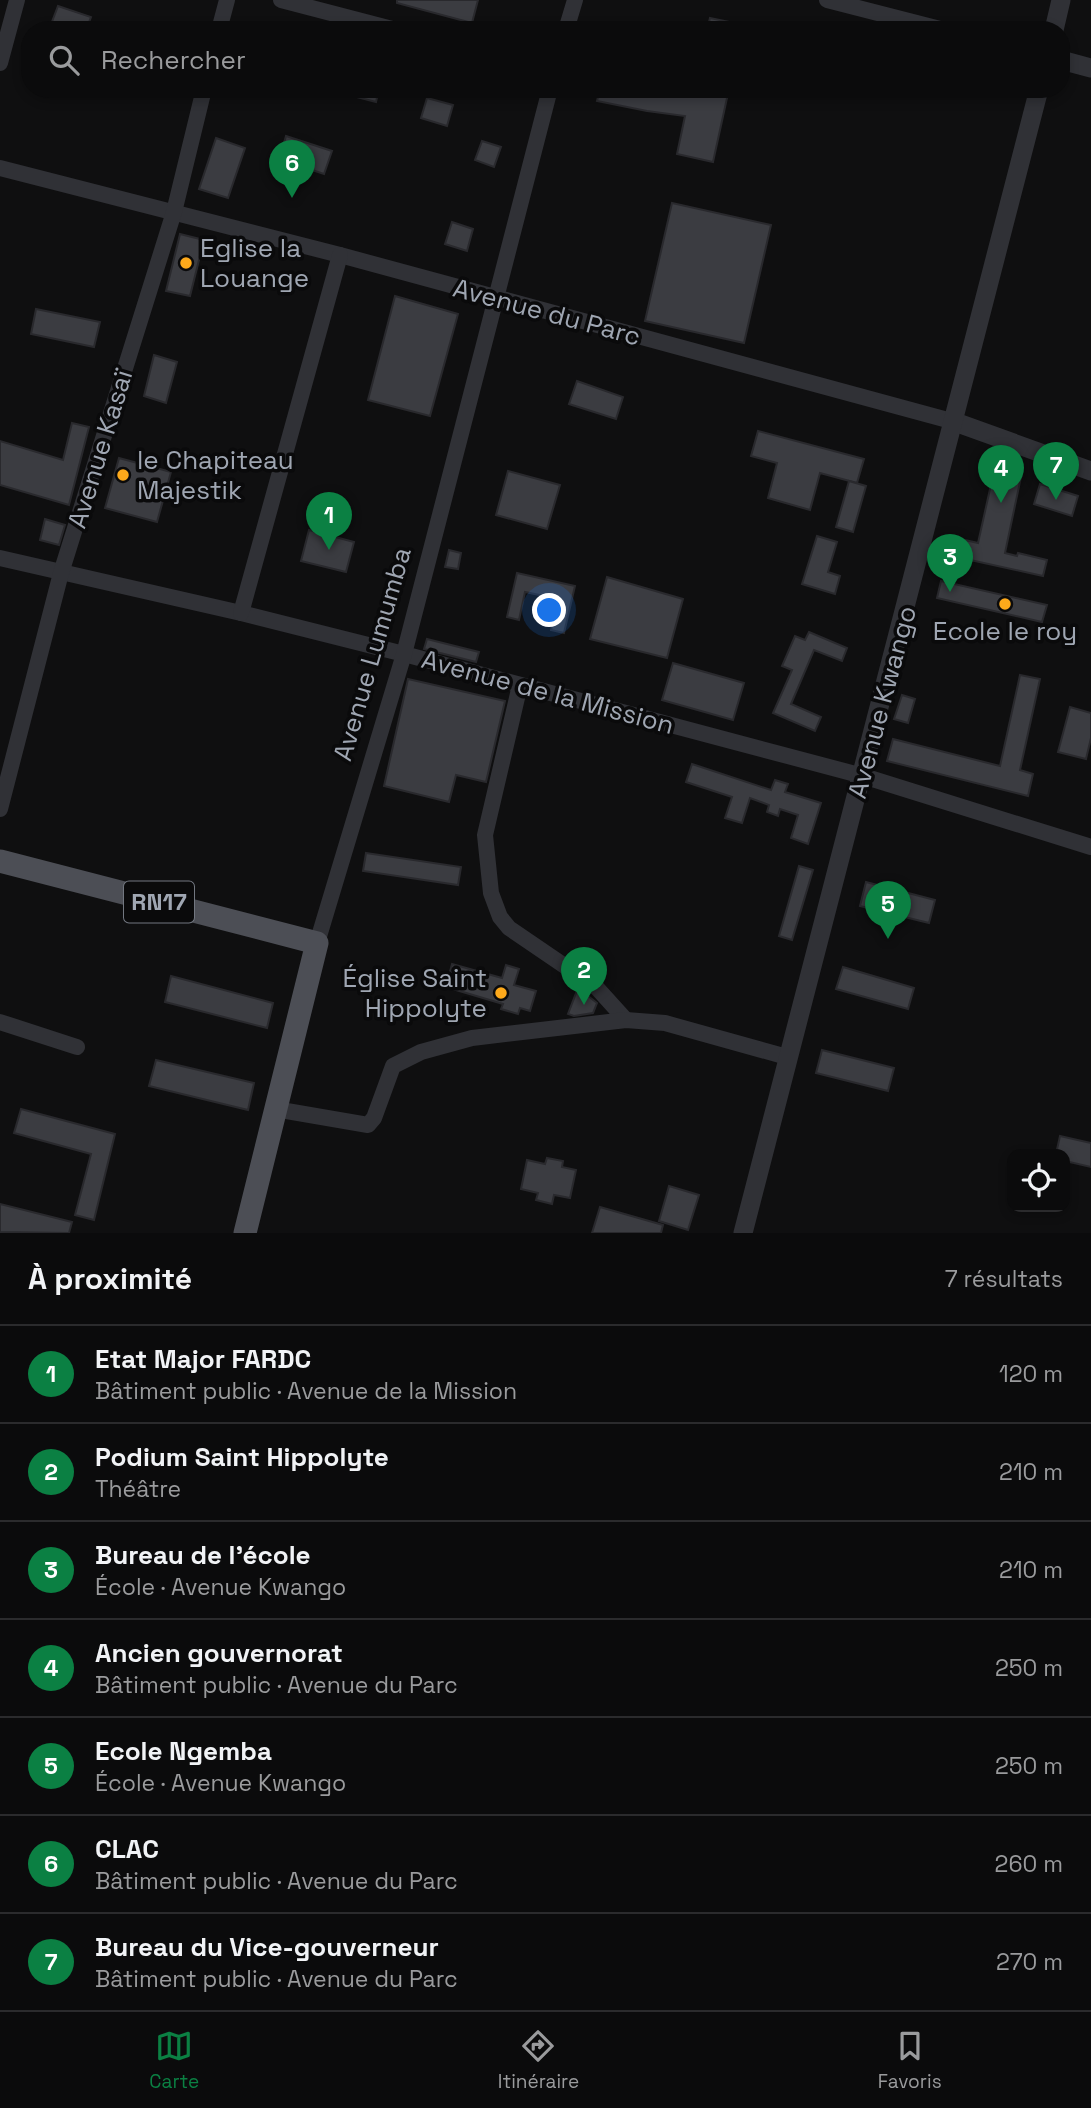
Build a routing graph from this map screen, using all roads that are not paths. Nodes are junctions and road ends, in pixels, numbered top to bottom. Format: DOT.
graph roads {
  1 [pos="17,0"];
  2 [pos="227,0"];
  3 [pos="281,0"];
  4 [pos="575,0"];
  5 [pos="827,0"];
  6 [pos="1061,0"];
  7 [pos="221,21"];
  8 [pos="362,21"];
  9 [pos="569,21"];
  10 [pos="909,21"];
  11 [pos="1056,21"];
  12 [pos="1070,62"];
  13 [pos="0,63"];
  14 [pos="1091,68"];
  15 [pos="202,98"];
  16 [pos="547,98"];
  17 [pos="1037,98"];
  18 [pos="0,167"];
  19 [pos="174,212"];
  20 [pos="340,255"];
  21 [pos="496,299"];
  22 [pos="955,422"];
  23 [pos="1090,471"];
  24 [pos="0,558"];
  25 [pos="61,573"];
  26 [pos="241,613"];
  27 [pos="404,654"];
  28 [pos="520,685"];
  29 [pos="863,776"];
  30 [pos="0,810"];
  31 [pos="1091,847"];
  32 [pos="0,861"];
  33 [pos="317,943"];
  34 [pos="626,1020"];
  35 [pos="0,1022"];
  36 [pos="77,1047"];
  37 [pos="788,1057"];
  38 [pos="275,1109"];
  39 [pos="245,1233"];
  40 [pos="744,1233"];
  1 -- 13 [label="street"];
  2 -- 7 [label="street"];
  3 -- 8 [label="street"];
  4 -- 9 [label="street"];
  5 -- 10 [label="street"];
  6 -- 11 [label="street"];
  12 -- 14 [label="street"];
  15 -- 19 [label="street, Avenue Kasaï"];
  16 -- 21 [label="street, Avenue Lumumba"];
  17 -- 22 [label="street, Avenue Kwango"];
  18 -- 19 [label="street, Avenue du Parc"];
  19 -- 20 [label="street, Avenue du Parc"];
  19 -- 25 [label="street, Avenue Kasaï"];
  20 -- 21 [label="street, Avenue du Parc"];
  20 -- 26 [label="street"];
  21 -- 22 [label="street, Avenue du Parc"];
  21 -- 27 [label="street, Avenue Lumumba"];
  22 -- 23 [label="street, Avenue du Parc"];
  22 -- 29 [label="street, Avenue Kwango"];
  24 -- 25 [label="street, Avenue de la Mission"];
  25 -- 26 [label="street, Avenue de la Mission"];
  25 -- 30 [label="street, Avenue Kasaï"];
  26 -- 27 [label="street, Avenue de la Mission"];
  27 -- 28 [label="street, Avenue de la Mission"];
  27 -- 33 [label="street, Avenue Lumumba"];
  28 -- 29 [label="street, Avenue de la Mission"];
  28 -- 34 [label="street"];
  29 -- 31 [label="street, Avenue de la Mission"];
  29 -- 37 [label="street, Avenue Kwango"];
  32 -- 33 [label="main road, RN17"];
  33 -- 38 [label="main road, Avenue Lumumba"];
  34 -- 37 [label="street"];
  34 -- 38 [label="street"];
  35 -- 36 [label="street"];
  37 -- 40 [label="street, Avenue Kwango"];
  38 -- 39 [label="main road, Avenue Lumumba"];
}
